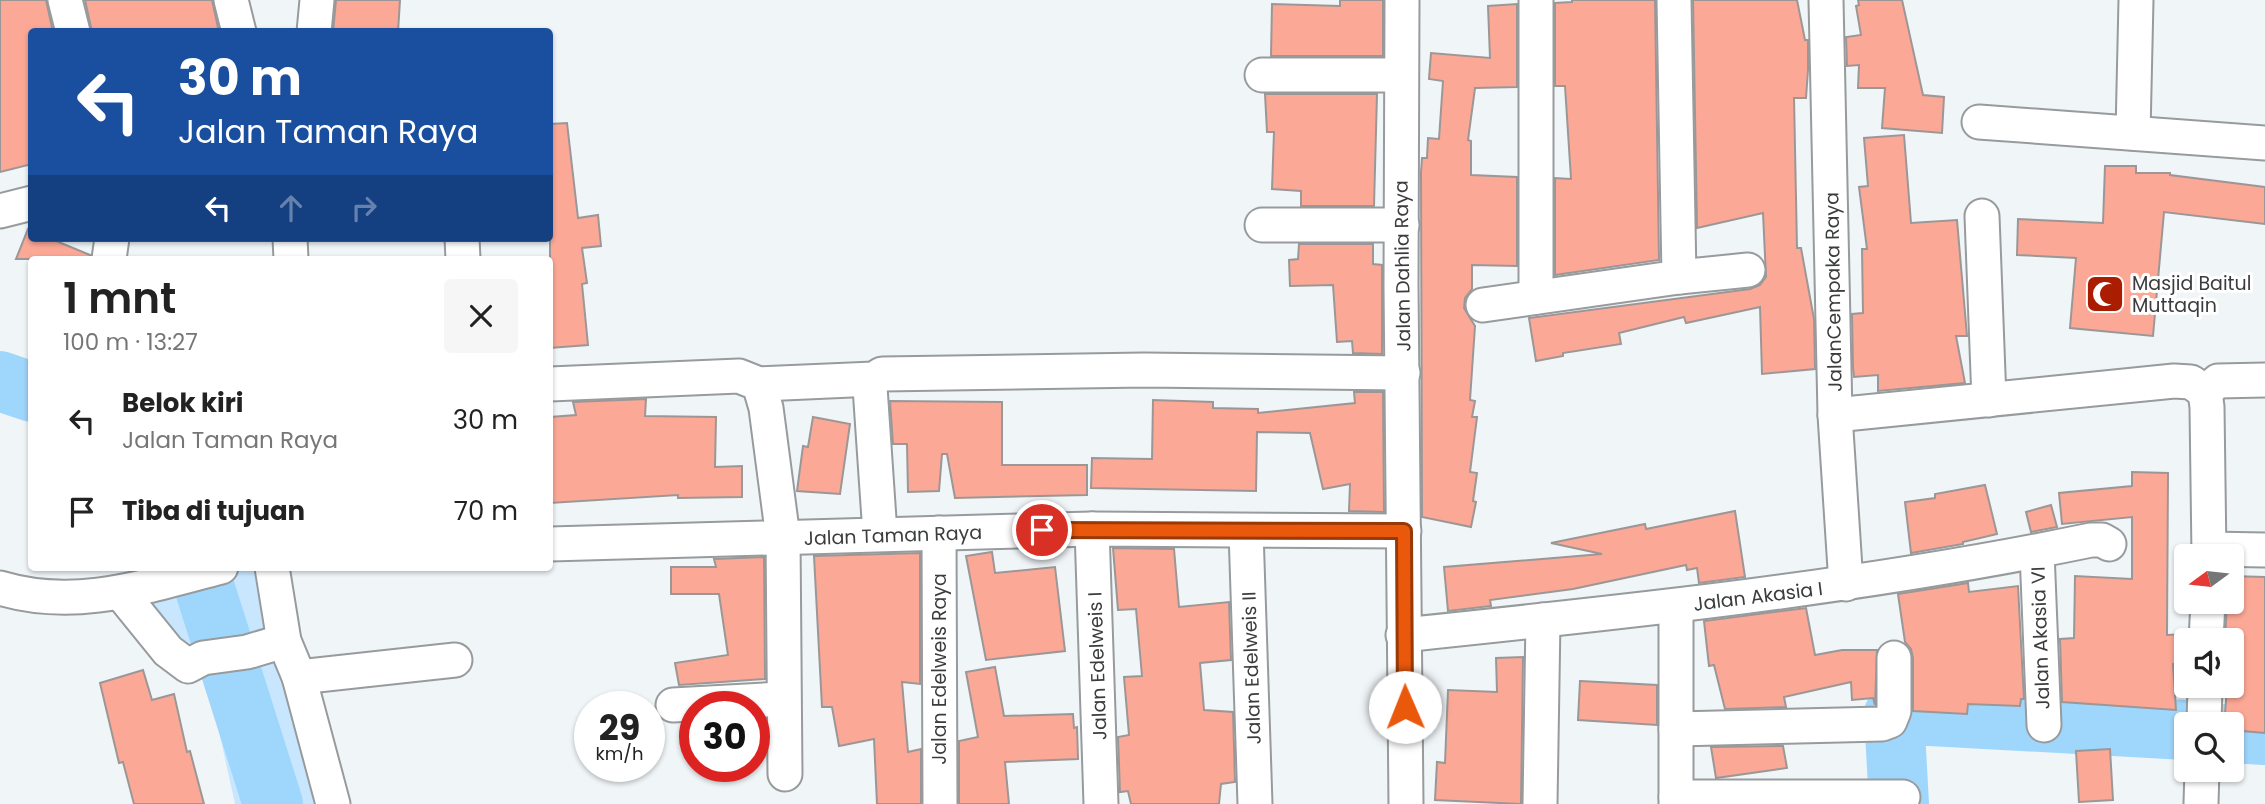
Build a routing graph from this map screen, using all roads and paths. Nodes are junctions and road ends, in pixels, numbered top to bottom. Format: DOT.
graph roads {
  1 [pos="65,0"];
  2 [pos="230,0"];
  3 [pos="317,0"];
  4 [pos="1402,0"];
  5 [pos="1536,0"];
  6 [pos="1674,0"];
  7 [pos="1826,0"];
  8 [pos="2136,0"];
  9 [pos="72,28"];
  10 [pos="238,28"];
  11 [pos="314,28"];
  12 [pos="1262,75"];
  13 [pos="1401,75"];
  14 [pos="1979,122"];
  15 [pos="2133,133"];
  16 [pos="2265,143"];
  17 [pos="28,204"];
  18 [pos="0,211"];
  19 [pos="1982,216"];
  20 [pos="1262,225"];
  21 [pos="1402,225"];
  22 [pos="1748,270"];
  23 [pos="1679,277"];
  24 [pos="1535,297"];
  25 [pos="1483,305"];
  26 [pos="1403,373"];
  27 [pos="874,379"];
  28 [pos="2265,380"];
  29 [pos="553,384"];
  30 [pos="759,384"];
  31 [pos="2205,392"];
  32 [pos="1989,400"];
  33 [pos="1836,415"];
  34 [pos="1093,529"];
  35 [pos="1246,531"];
  36 [pos="1404,531"];
  37 [pos="939,533"];
  38 [pos="880,534"];
  39 [pos="783,538"];
  40 [pos="553,544"];
  41 [pos="2109,544"];
  42 [pos="2209,544"];
  43 [pos="2265,550"];
  44 [pos="2244,551"];
  45 [pos="2037,552"];
  46 [pos="207,571"];
  47 [pos="273,571"];
  48 [pos="1846,584"];
  49 [pos="0,588"];
  50 [pos="121,593"];
  51 [pos="1676,606"];
  52 [pos="1543,620"];
  53 [pos="1403,635"];
  54 [pos="284,641"];
  55 [pos="1894,658"];
  56 [pos="455,660"];
  57 [pos="299,677"];
  58 [pos="783,699"];
  59 [pos="673,705"];
  60 [pos="2044,725"];
  61 [pos="1676,729"];
  62 [pos="785,774"];
  63 [pos="2203,782"];
  64 [pos="1903,797"];
  65 [pos="1676,800"];
  66 [pos="2202,803"];
  67 [pos="333,804"];
  68 [pos="940,804"];
  69 [pos="1101,804"];
  70 [pos="1255,804"];
  71 [pos="1406,804"];
  72 [pos="1540,804"];
  1 -- 9 [label="street"];
  2 -- 10 [label="street"];
  3 -- 11 [label="street"];
  4 -- 13 [label="street, Jalan Dahlia Raya"];
  5 -- 24 [label="street"];
  6 -- 23 [label="street"];
  7 -- 33 [label="street, JalanCempaka Raya"];
  8 -- 15 [label="street"];
  12 -- 13 [label="street"];
  13 -- 21 [label="street, Jalan Dahlia Raya"];
  14 -- 15 [label="street"];
  15 -- 16 [label="street"];
  17 -- 18 [label="street"];
  19 -- 32 [label="street"];
  20 -- 21 [label="street"];
  21 -- 26 [label="street, Jalan Dahlia Raya"];
  22 -- 23 [label="street"];
  23 -- 24 [label="street"];
  24 -- 25 [label="street"];
  26 -- 27 [label="street"];
  26 -- 36 [label="street, Jalan Dahlia Raya"];
  27 -- 30 [label="street"];
  27 -- 38 [label="street"];
  28 -- 31 [label="street"];
  29 -- 30 [label="street"];
  30 -- 39 [label="street"];
  31 -- 32 [label="street"];
  31 -- 42 [label="street"];
  32 -- 33 [label="street"];
  33 -- 48 [label="street, JalanCempaka Raya"];
  34 -- 35 [label="street, Jalan Taman Raya"];
  34 -- 37 [label="street, Jalan Taman Raya"];
  34 -- 69 [label="street, Jalan Edelweis I"];
  35 -- 36 [label="street, Jalan Taman Raya"];
  35 -- 70 [label="street, Jalan Edelweis II"];
  36 -- 53 [label="street, Jalan Dahlia Raya"];
  37 -- 38 [label="street, Jalan Taman Raya"];
  37 -- 68 [label="street, Jalan Edelweis Raya"];
  38 -- 39 [label="street, Jalan Taman Raya"];
  39 -- 40 [label="street, Jalan Taman Raya"];
  39 -- 58 [label="street"];
  41 -- 45 [label="street, Jalan Akasia I"];
  43 -- 44 [label="street"];
  45 -- 48 [label="street, Jalan Akasia I"];
  45 -- 60 [label="street, Jalan Akasia VI"];
  46 -- 50 [label="street"];
  47 -- 54 [label="street"];
  48 -- 51 [label="street, Jalan Akasia I"];
  49 -- 50 [label="street"];
  50 -- 54 [label="street"];
  51 -- 52 [label="street, Jalan Akasia I"];
  51 -- 61 [label="street"];
  52 -- 53 [label="street, Jalan Akasia I"];
  52 -- 72 [label="street"];
  53 -- 71 [label="street, Jalan Dahlia Raya"];
  54 -- 57 [label="street"];
  55 -- 61 [label="street"];
  56 -- 57 [label="street"];
  57 -- 67 [label="street"];
  58 -- 59 [label="street"];
  58 -- 62 [label="street"];
  61 -- 65 [label="street"];
  63 -- 66 [label="street"];
  64 -- 65 [label="street"];
}
